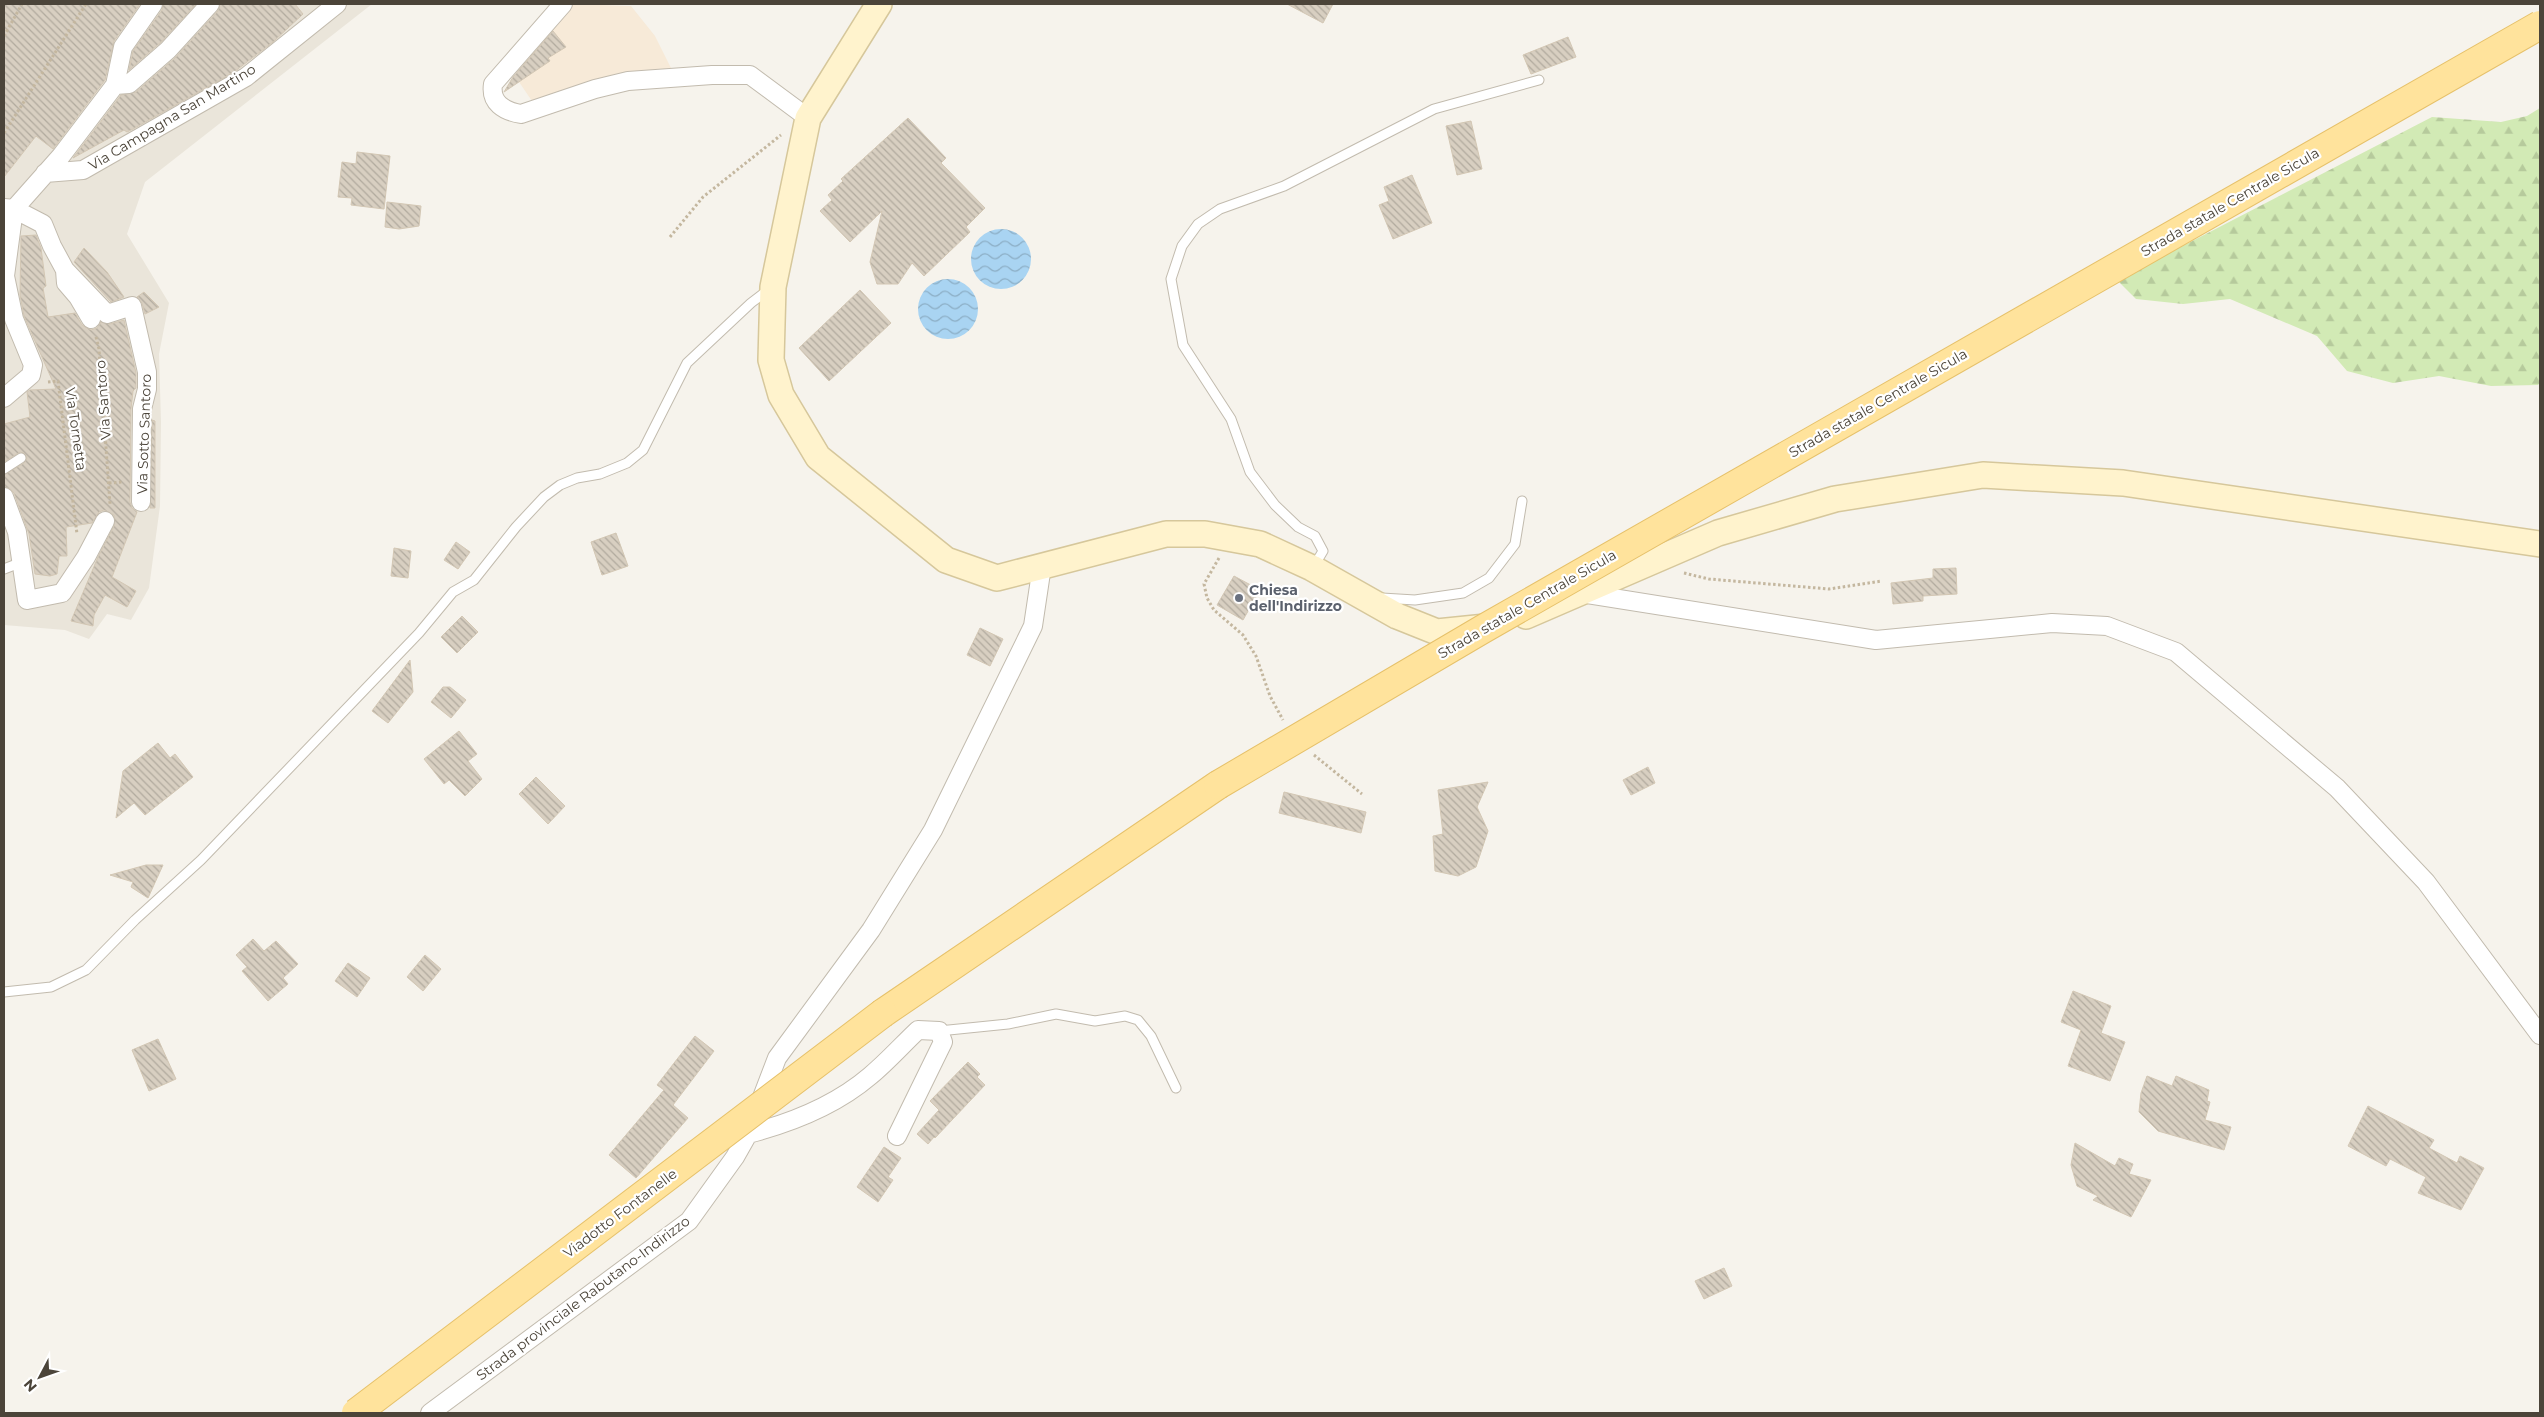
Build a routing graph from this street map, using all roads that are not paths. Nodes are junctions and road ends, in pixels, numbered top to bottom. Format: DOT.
graph roads {
  1 [pos="153,4"];
  2 [pos="210,4"];
  3 [pos="337,4"];
  4 [pos="562,4"];
  5 [pos="879,4"];
  6 [pos="2540,25"];
  7 [pos="1539,80"];
  8 [pos="115,85"];
  9 [pos="807,126"];
  10 [pos="45,173"];
  11 [pos="9,208"];
  12 [pos="65,270"];
  13 [pos="772,287"];
  14 [pos="91,319"];
  15 [pos="4,398"];
  16 [pos="20,458"];
  17 [pos="4,469"];
  18 [pos="4,497"];
  19 [pos="1522,501"];
  20 [pos="141,502"];
  21 [pos="104,521"];
  22 [pos="2540,544"];
  23 [pos="22,562"];
  24 [pos="1042,566"];
  25 [pos="1312,568"];
  26 [pos="4,569"];
  27 [pos="1580,592"];
  28 [pos="1362,597"];
  29 [pos="4,992"];
  30 [pos="883,1013"];
  31 [pos="939,1030"];
  32 [pos="2540,1035"];
  33 [pos="1176,1088"];
  34 [pos="748,1134"];
  35 [pos="897,1136"];
  36 [pos="356,1413"];
  37 [pos="430,1413"];
  1 -- 8 [label="street"];
  2 -- 8 [label="street"];
  3 -- 10 [label="street, Via Campagna San Martino"];
  4 -- 9 [label="street"];
  5 -- 9 [label="main road"];
  6 -- 30 [label="main road, Strada statale Centrale Sicula, bridge"];
  7 -- 25 [label="lane"];
  8 -- 10 [label="street"];
  9 -- 13 [label="main road"];
  10 -- 11 [label="street"];
  11 -- 12 [label="street"];
  11 -- 15 [label="street"];
  12 -- 14 [label="street"];
  12 -- 20 [label="street, Via Sotto Santoro"];
  13 -- 24 [label="main road"];
  13 -- 29 [label="lane"];
  16 -- 17 [label="lane"];
  18 -- 23 [label="street"];
  19 -- 28 [label="lane"];
  21 -- 23 [label="street"];
  22 -- 27 [label="main road"];
  23 -- 26 [label="lane"];
  24 -- 25 [label="main road"];
  24 -- 34 [label="street, Strada provinciale Rabutano-Indirizzo"];
  25 -- 28 [label="main road"];
  27 -- 28 [label="main road"];
  27 -- 32 [label="street"];
  30 -- 36 [label="main road, Viadotto Fontanelle, bridge"];
  31 -- 33 [label="lane"];
  31 -- 34 [label="street"];
  31 -- 35 [label="street"];
  34 -- 37 [label="street, Strada provinciale Rabutano-Indirizzo"];
}
